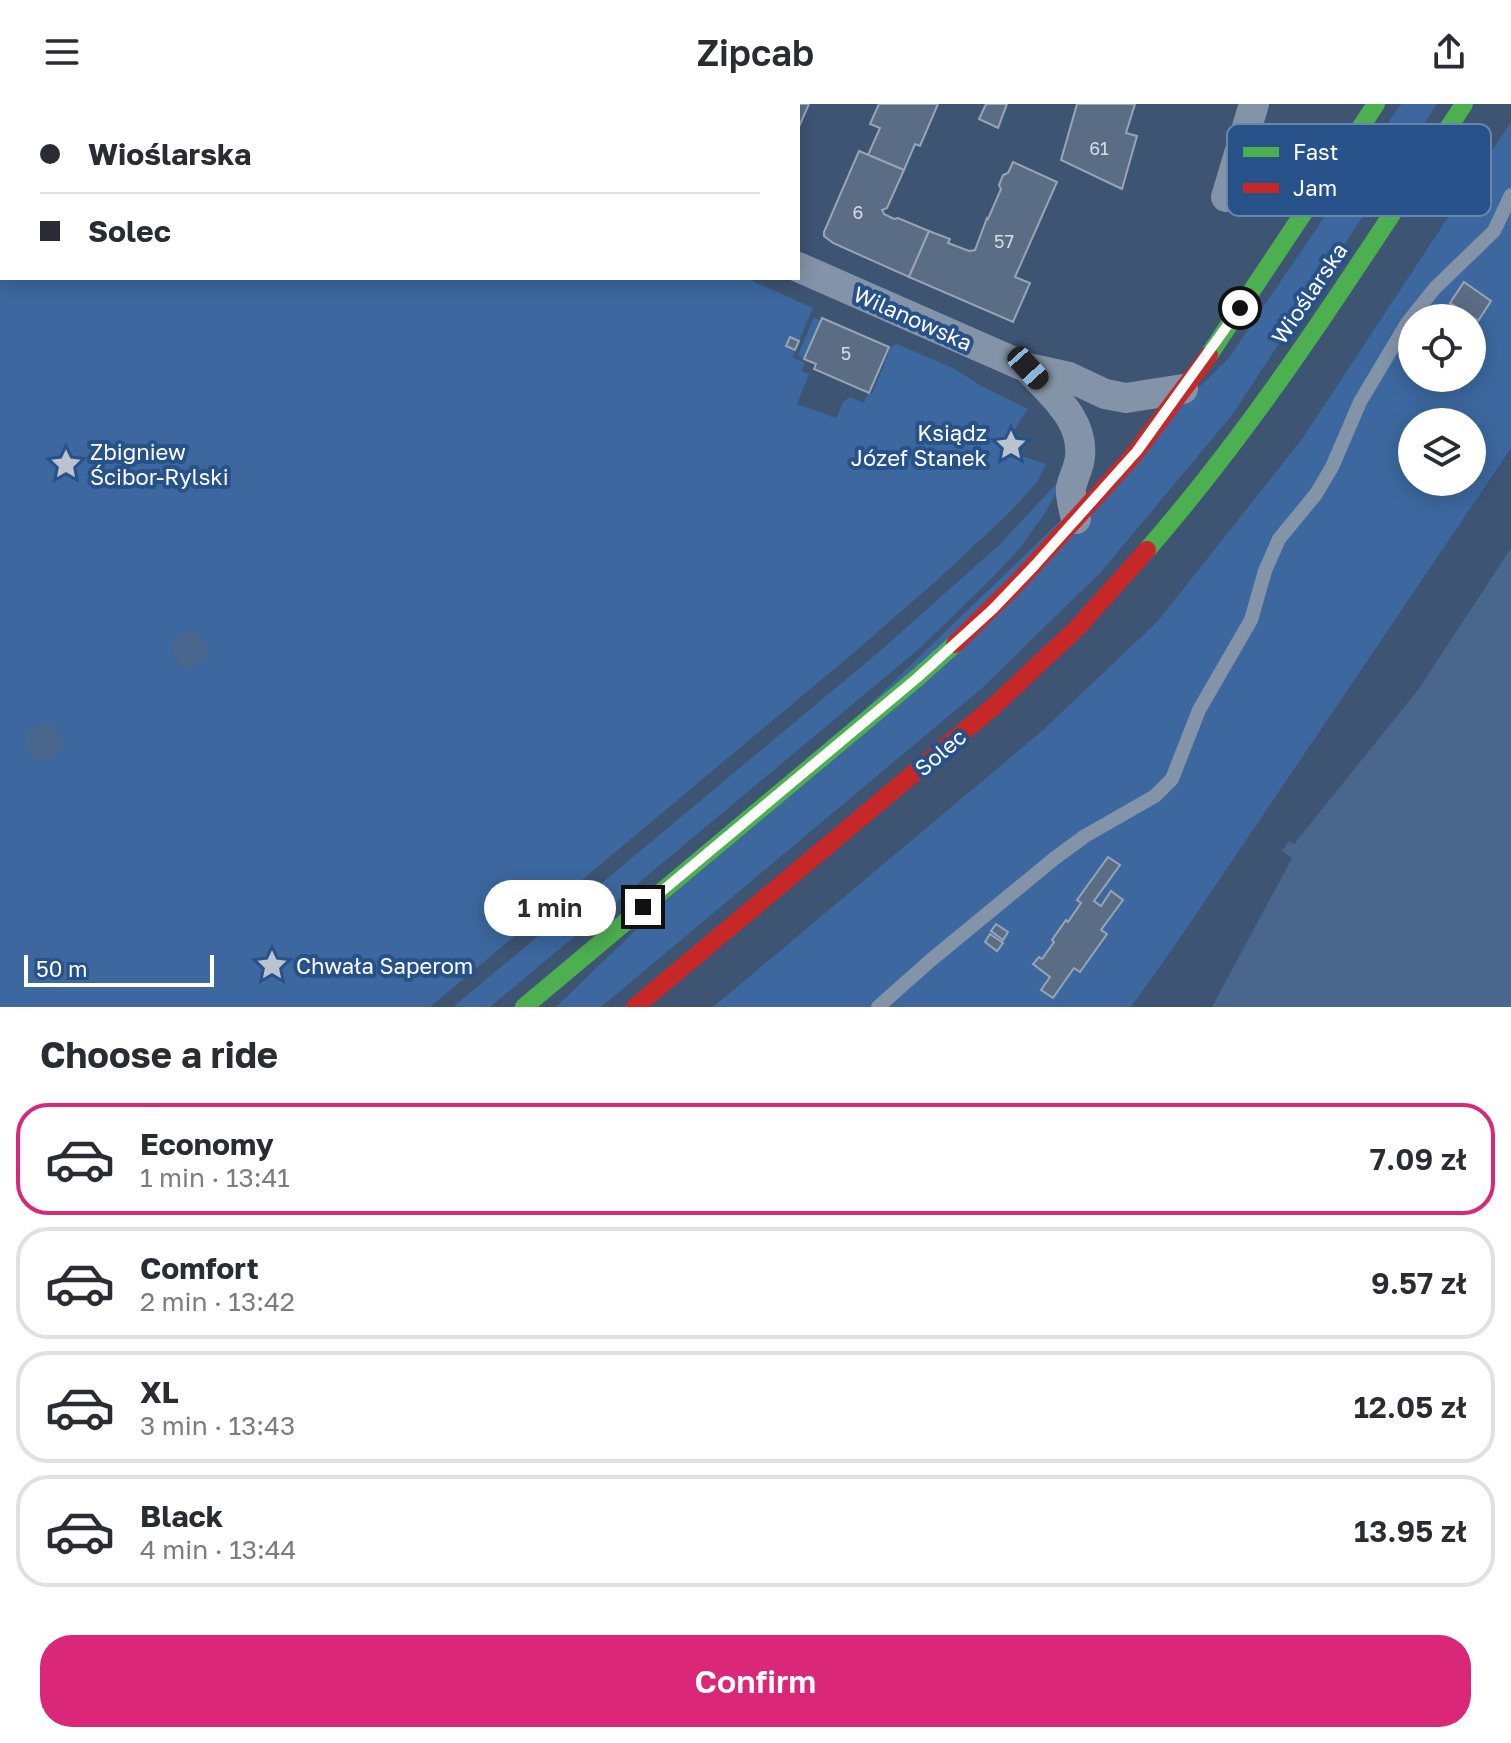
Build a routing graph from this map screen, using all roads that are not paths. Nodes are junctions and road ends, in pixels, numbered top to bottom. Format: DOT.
graph roads {
  1 [pos="1254,104"];
  2 [pos="1376,104"];
  3 [pos="1464,104"];
  4 [pos="1248,124"];
  5 [pos="1363,124"];
  6 [pos="1451,124"];
  7 [pos="1227,194"];
  8 [pos="1511,195"];
  9 [pos="1226,197"];
  10 [pos="1301,216"];
  11 [pos="1389,216"];
  12 [pos="800,268"];
  13 [pos="1028,368"];
  14 [pos="1183,389"];
  15 [pos="1215,466"];
  16 [pos="1076,519"];
  17 [pos="524,1007"];
  18 [pos="635,1007"];
  19 [pos="878,1007"];
  1 -- 4 [label="street"];
  2 -- 5 [label="main road"];
  3 -- 6 [label="main road, Wioślarska"];
  7 -- 9 [label="street"];
  8 -- 19 [label="lane"];
  10 -- 14 [label="main road"];
  11 -- 15 [label="main road, Wioślarska"];
  12 -- 13 [label="street, Wilanowska"];
  13 -- 14 [label="street, Wilanowska"];
  13 -- 16 [label="street, Wilanowska"];
  14 -- 16 [label="main road"];
  15 -- 18 [label="main road, Solec"];
  16 -- 17 [label="main road"];
}
